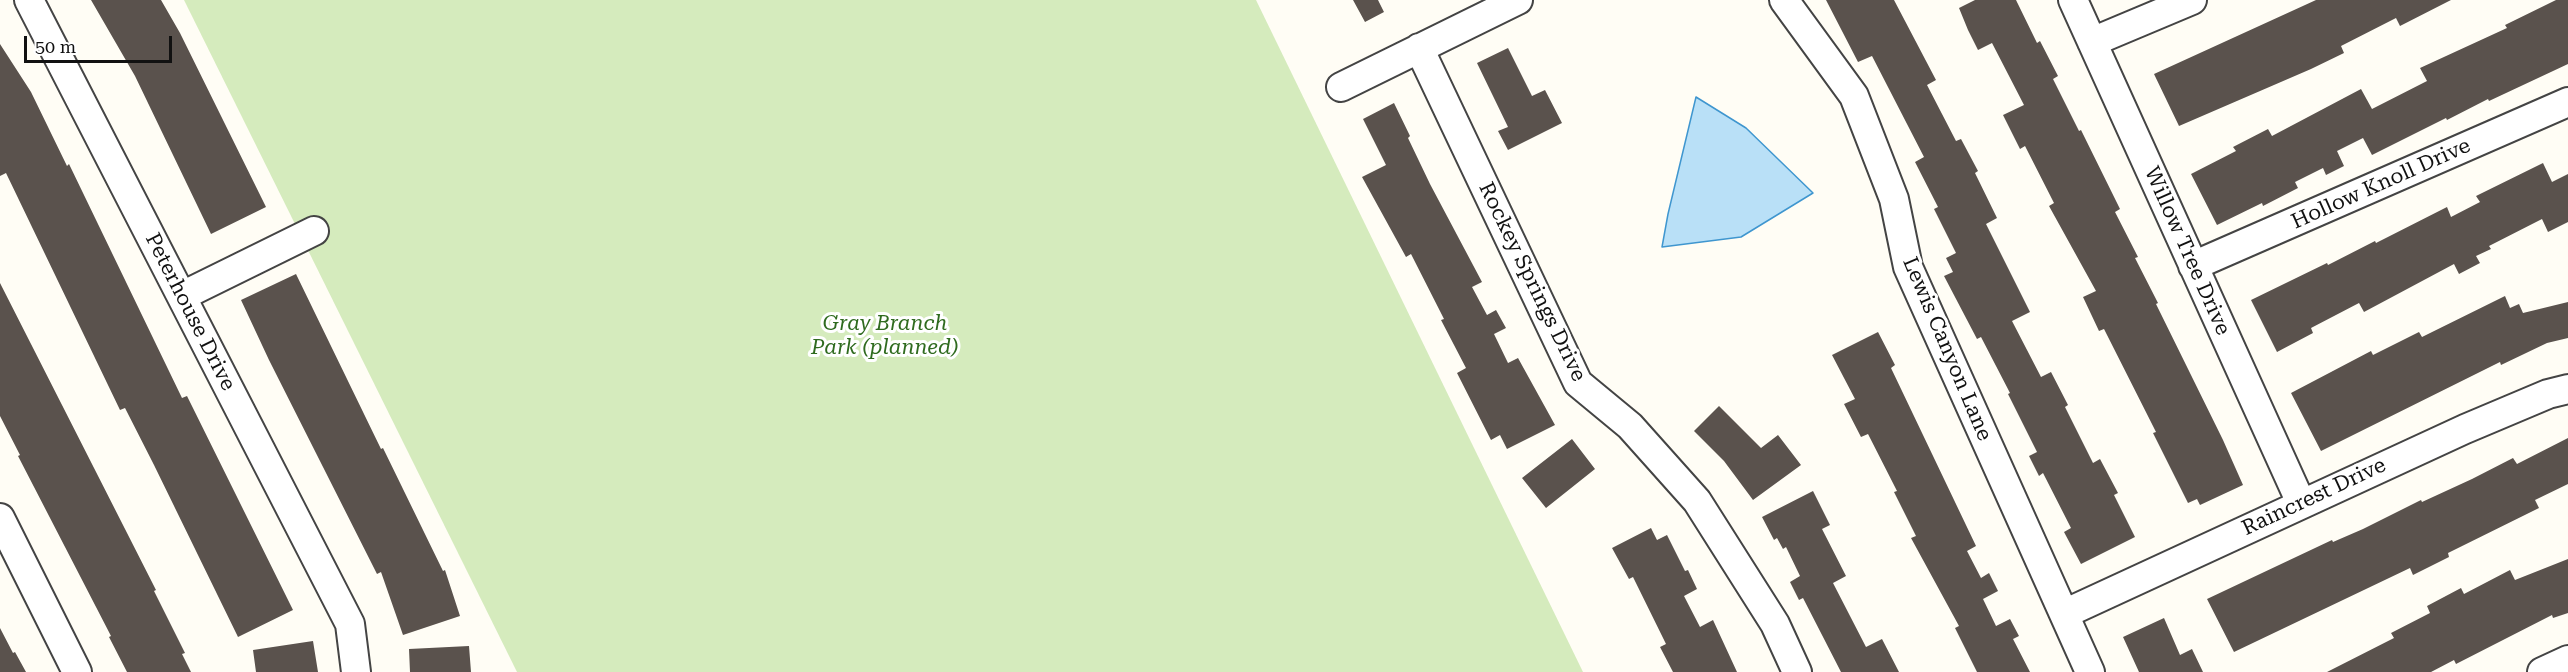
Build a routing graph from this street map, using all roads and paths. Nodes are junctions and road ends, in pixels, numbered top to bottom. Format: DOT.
graph roads {
  1 [pos="29,0"];
  2 [pos="1518,0"];
  3 [pos="1784,0"];
  4 [pos="2073,0"];
  5 [pos="2192,0"];
  6 [pos="2092,42"];
  7 [pos="1419,48"];
  8 [pos="1341,87"];
  9 [pos="2568,102"];
  10 [pos="314,231"];
  11 [pos="2193,266"];
  12 [pos="182,296"];
  13 [pos="2568,389"];
  14 [pos="2301,503"];
  15 [pos="0,518"];
  16 [pos="2064,614"];
  17 [pos="2568,660"];
  18 [pos="77,672"];
  19 [pos="356,672"];
  20 [pos="1797,672"];
  21 [pos="2090,672"];
  22 [pos="2542,672"];
  1 -- 12 [label="street, Peterhouse Drive"];
  2 -- 7 [label="street"];
  3 -- 16 [label="street, Lewis Canyon Lane"];
  4 -- 6 [label="street, Willow Tree Drive"];
  5 -- 6 [label="street"];
  6 -- 11 [label="street, Willow Tree Drive"];
  7 -- 8 [label="street"];
  7 -- 20 [label="street, Rockey Springs Drive"];
  9 -- 11 [label="street, Hollow Knoll Drive"];
  10 -- 12 [label="street"];
  11 -- 14 [label="street, Willow Tree Drive"];
  12 -- 19 [label="street, Peterhouse Drive"];
  13 -- 14 [label="street, Raincrest Drive"];
  14 -- 16 [label="street, Raincrest Drive"];
  15 -- 18 [label="street"];
  16 -- 21 [label="street, Lewis Canyon Lane"];
  17 -- 22 [label="street"];
}
